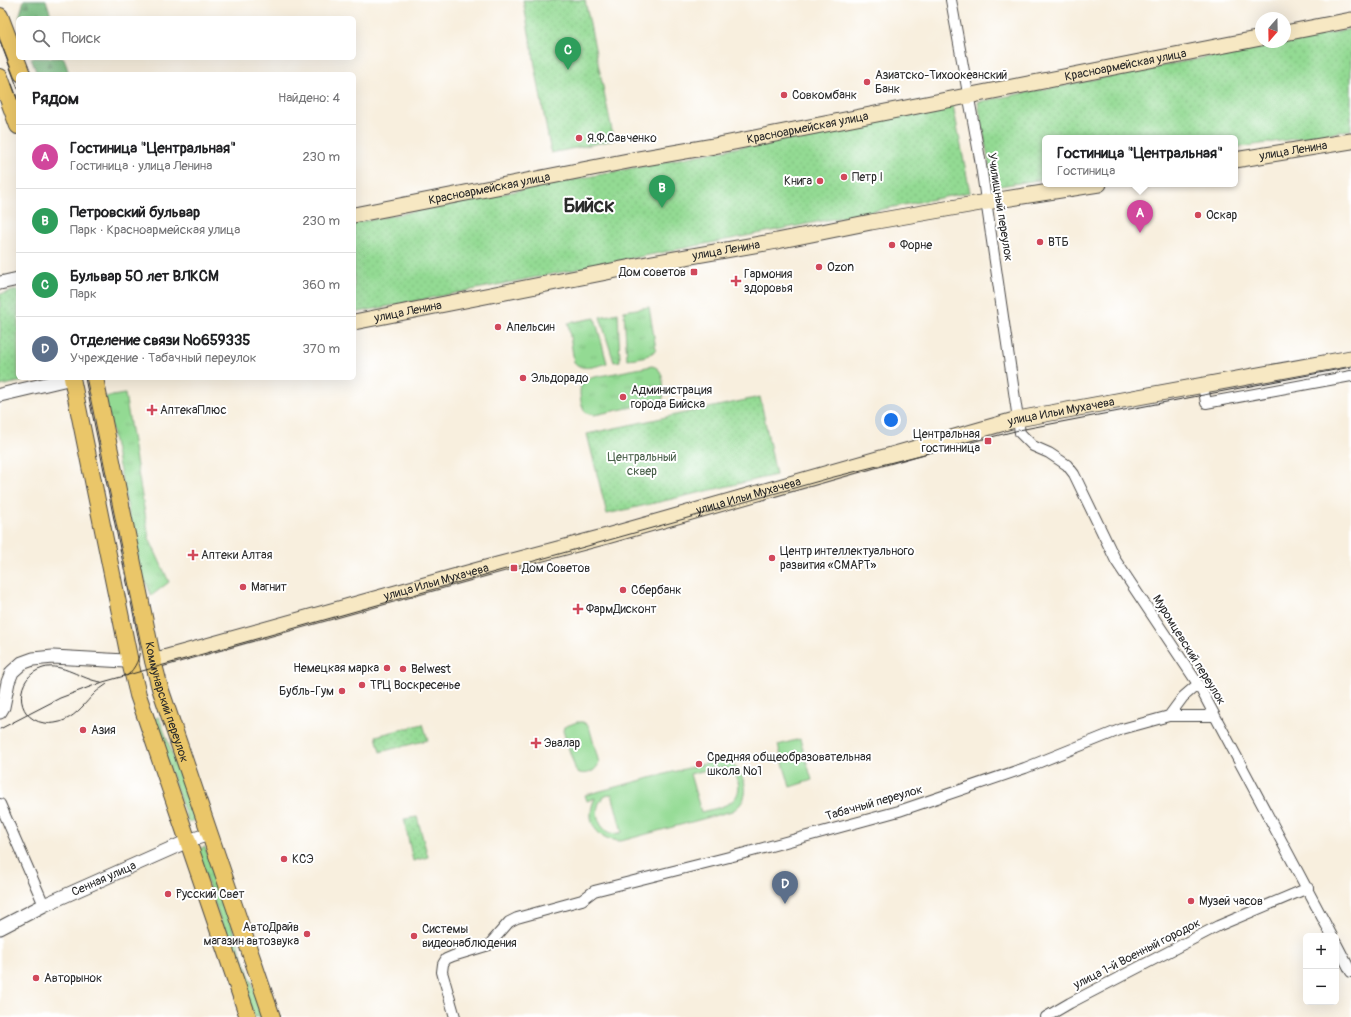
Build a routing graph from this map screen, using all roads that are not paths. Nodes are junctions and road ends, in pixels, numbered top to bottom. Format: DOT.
graph roads {
  1 [pos="951,0"];
  2 [pos="0,16"];
  3 [pos="1351,20"];
  4 [pos="1291,32"];
  5 [pos="1255,39"];
  6 [pos="16,58"];
  7 [pos="17,60"];
  8 [pos="21,72"];
  9 [pos="0,77"];
  10 [pos="968,96"];
  11 [pos="16,121"];
  12 [pos="1351,141"];
  13 [pos="1238,160"];
  14 [pos="1080,187"];
  15 [pos="986,202"];
  16 [pos="356,214"];
  17 [pos="16,279"];
  18 [pos="0,283"];
  19 [pos="356,322"];
  20 [pos="1351,358"];
  21 [pos="1351,376"];
  22 [pos="64,380"];
  23 [pos="72,380"];
  24 [pos="95,380"];
  25 [pos="1203,385"];
  26 [pos="0,395"];
  27 [pos="1018,419"];
  28 [pos="153,661"];
  29 [pos="130,662"];
  30 [pos="1198,684"];
  31 [pos="0,712"];
  32 [pos="1169,716"];
  33 [pos="1215,716"];
  34 [pos="0,804"];
  35 [pos="209,834"];
  36 [pos="188,841"];
  37 [pos="1308,888"];
  38 [pos="44,905"];
  39 [pos="0,928"];
  40 [pos="1330,933"];
  41 [pos="1339,949"];
  42 [pos="1351,972"];
  43 [pos="248,1017"];
  44 [pos="272,1017"];
  45 [pos="455,1017"];
  46 [pos="1046,1017"];
  1 -- 10 [label="street, Училищный переулок"];
  2 -- 6 [label="main road"];
  3 -- 4 [label="main road"];
  5 -- 10 [label="main road, Красноармейская улица"];
  7 -- 8 [label="main road"];
  9 -- 11 [label="main road"];
  10 -- 15 [label="street, Училищный переулок"];
  10 -- 16 [label="main road, Красноармейская улица"];
  12 -- 13 [label="main road, улица Ленина"];
  14 -- 15 [label="main road, улица Ленина"];
  15 -- 19 [label="main road, улица Ленина"];
  15 -- 27 [label="street, Училищный переулок"];
  17 -- 18 [label="street"];
  20 -- 25 [label="main road, улица Ильи Мухачева"];
  21 -- 25 [label="street"];
  22 -- 26 [label="street"];
  23 -- 29 [label="main road, Коммунарский переулок"];
  24 -- 28 [label="main road, Коммунарский переулок"];
  25 -- 27 [label="main road, улица Ильи Мухачева"];
  27 -- 28 [label="main road, улица Ильи Мухачева"];
  27 -- 30 [label="street, Муромцевский переулок"];
  28 -- 35 [label="main road, Коммунарский переулок"];
  29 -- 31 [label="street"];
  29 -- 36 [label="main road, Коммунарский переулок"];
  30 -- 32 [label="street"];
  30 -- 33 [label="street, Муромцевский переулок"];
  32 -- 33 [label="street, Табачный переулок"];
  32 -- 45 [label="street, Табачный переулок"];
  33 -- 37 [label="street, Муромцевский переулок"];
  34 -- 38 [label="street"];
  35 -- 36 [label="street, Сенная улица"];
  35 -- 44 [label="main road, Коммунарский переулок"];
  36 -- 38 [label="street, Сенная улица"];
  36 -- 43 [label="main road, Коммунарский переулок"];
  37 -- 40 [label="street, Муромцевский переулок"];
  37 -- 46 [label="street, улица 1-й Военный городок"];
  38 -- 39 [label="street, Сенная улица"];
  41 -- 42 [label="street"];
}
